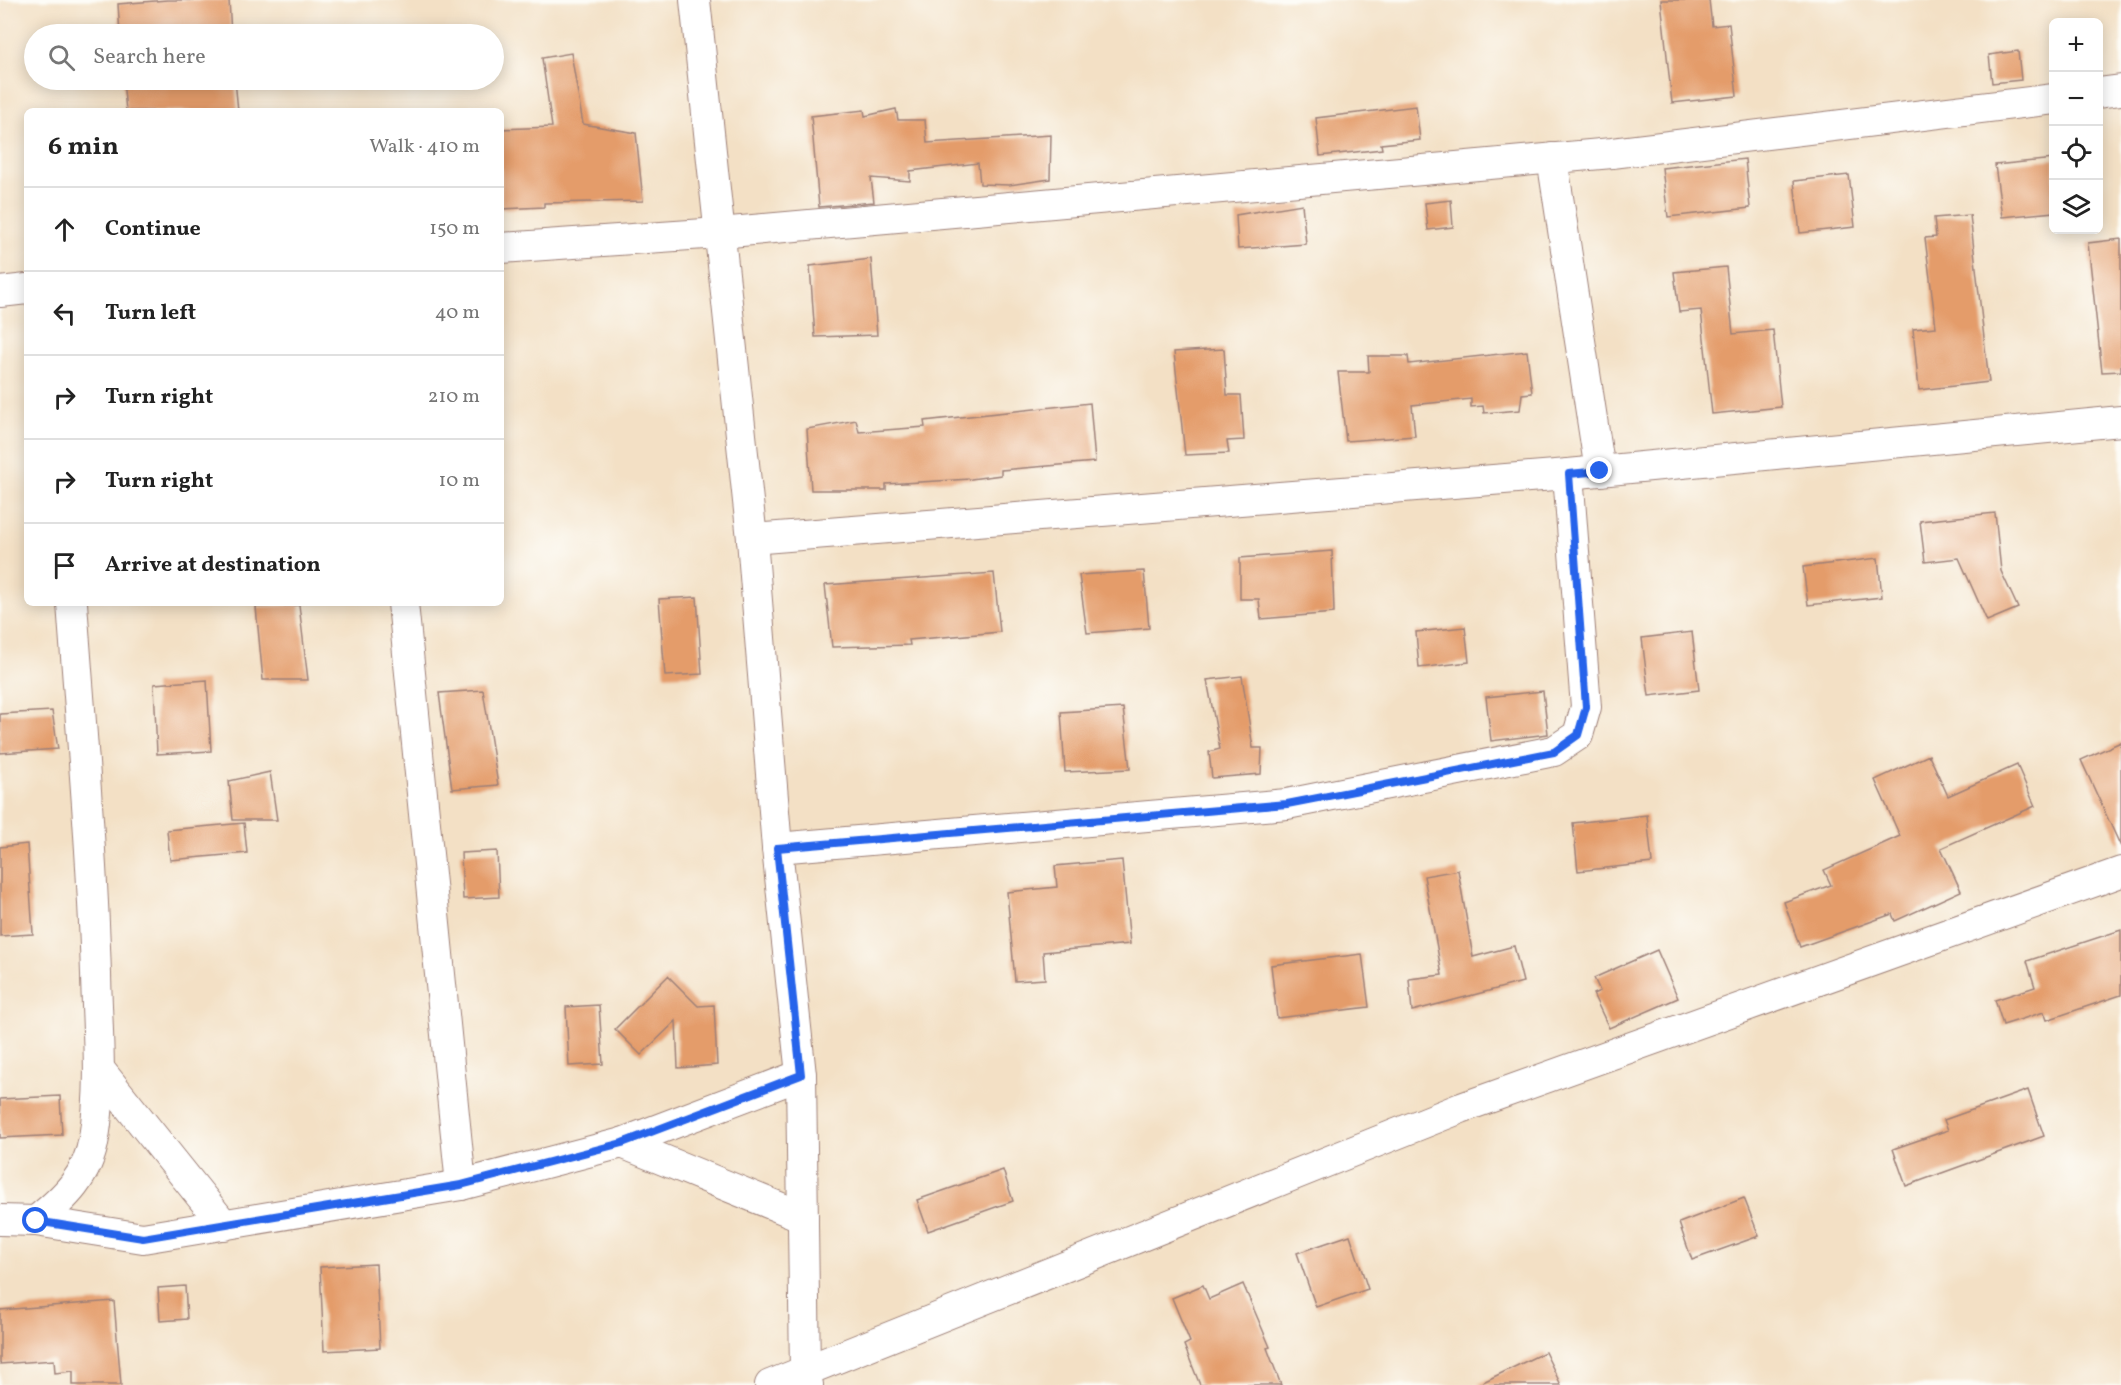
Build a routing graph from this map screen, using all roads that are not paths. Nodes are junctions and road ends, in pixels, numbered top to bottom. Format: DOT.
graph roads {
  1 [pos="695,0"];
  2 [pos="2121,90"];
  3 [pos="2103,92"];
  4 [pos="2049,100"];
  5 [pos="1552,158"];
  6 [pos="718,233"];
  7 [pos="504,248"];
  8 [pos="24,289"];
  9 [pos="0,292"];
  10 [pos="2121,421"];
  11 [pos="1600,471"];
  12 [pos="1569,474"];
  13 [pos="752,539"];
  14 [pos="72,606"];
  15 [pos="403,606"];
  16 [pos="777,848"];
  17 [pos="2121,872"];
  18 [pos="99,1069"];
  19 [pos="801,1075"];
  20 [pos="622,1143"];
  21 [pos="461,1185"];
  22 [pos="803,1217"];
  23 [pos="0,1220"];
  24 [pos="36,1221"];
  25 [pos="224,1225"];
  26 [pos="806,1379"];
  27 [pos="770,1385"];
  1 -- 6 [label="street"];
  2 -- 3 [label="street"];
  4 -- 5 [label="street"];
  5 -- 6 [label="street"];
  5 -- 11 [label="street"];
  6 -- 7 [label="street"];
  6 -- 13 [label="street"];
  8 -- 9 [label="street"];
  10 -- 11 [label="street"];
  11 -- 12 [label="street"];
  12 -- 13 [label="street"];
  12 -- 16 [label="street"];
  13 -- 16 [label="street"];
  14 -- 18 [label="street"];
  15 -- 21 [label="street"];
  16 -- 19 [label="street"];
  17 -- 26 [label="street"];
  18 -- 24 [label="street"];
  18 -- 25 [label="street"];
  19 -- 20 [label="street"];
  19 -- 22 [label="street"];
  20 -- 21 [label="street"];
  20 -- 22 [label="street"];
  21 -- 25 [label="street"];
  22 -- 26 [label="street"];
  23 -- 24 [label="street"];
  24 -- 25 [label="street"];
  26 -- 27 [label="street"];
}
